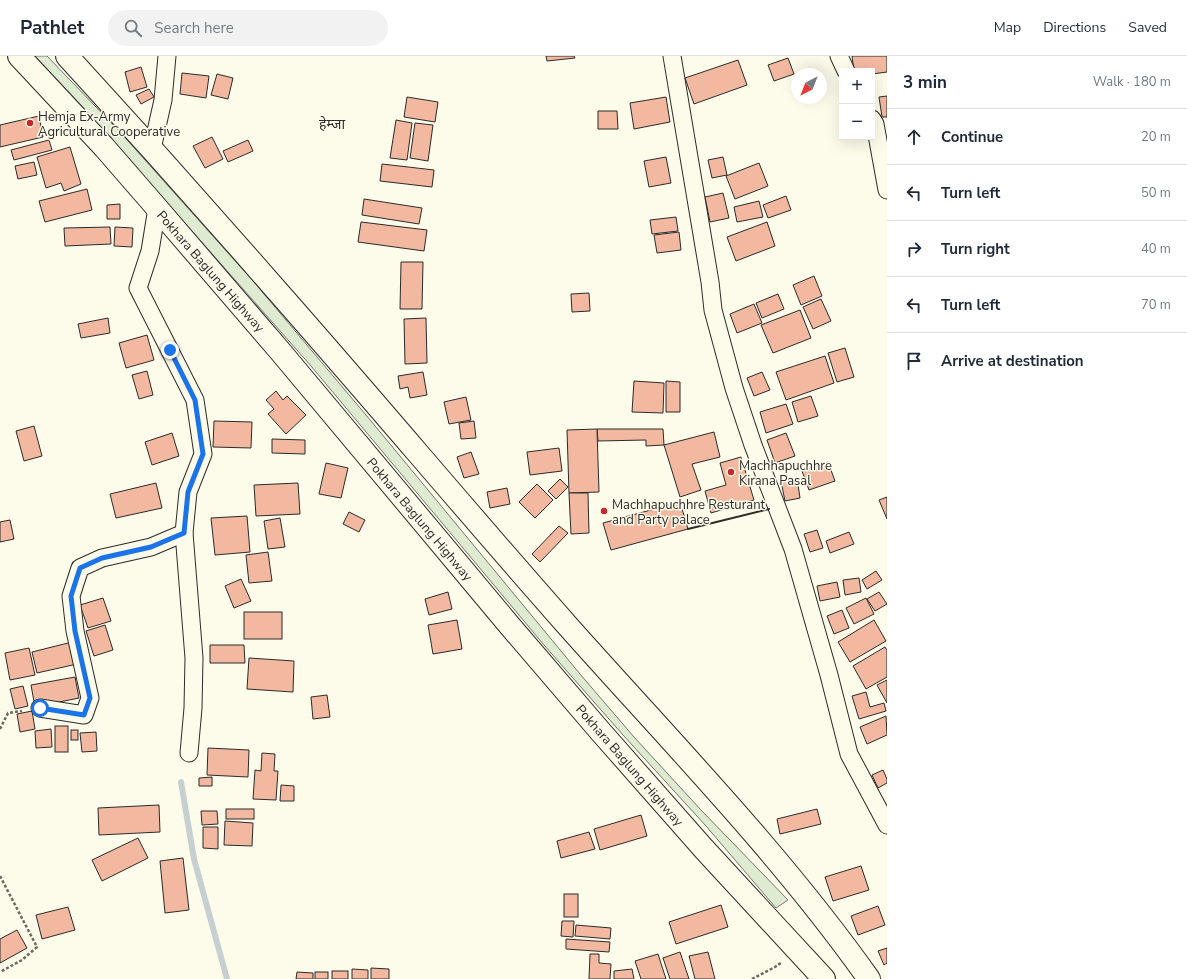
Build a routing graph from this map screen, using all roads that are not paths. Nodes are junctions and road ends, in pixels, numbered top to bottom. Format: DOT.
graph roads {
  1 [pos="19,56"];
  2 [pos="67,56"];
  3 [pos="167,56"];
  4 [pos="672,56"];
  5 [pos="840,56"];
  6 [pos="845,68"];
  7 [pos="875,124"];
  8 [pos="152,149"];
  9 [pos="887,190"];
  10 [pos="157,208"];
  11 [pos="184,533"];
  12 [pos="40,708"];
  13 [pos="189,753"];
  14 [pos="887,825"];
  15 [pos="824,979"];
  16 [pos="868,979"];
  1 -- 10 [label="highway, Pokhara Baglung Highway"];
  2 -- 8 [label="highway"];
  3 -- 8 [label="street"];
  4 -- 14 [label="street"];
  5 -- 6 [label="street"];
  7 -- 9 [label="street"];
  8 -- 16 [label="highway"];
  10 -- 11 [label="street"];
  10 -- 15 [label="highway, Pokhara Baglung Highway"];
  11 -- 12 [label="street"];
  11 -- 13 [label="street"];
}
